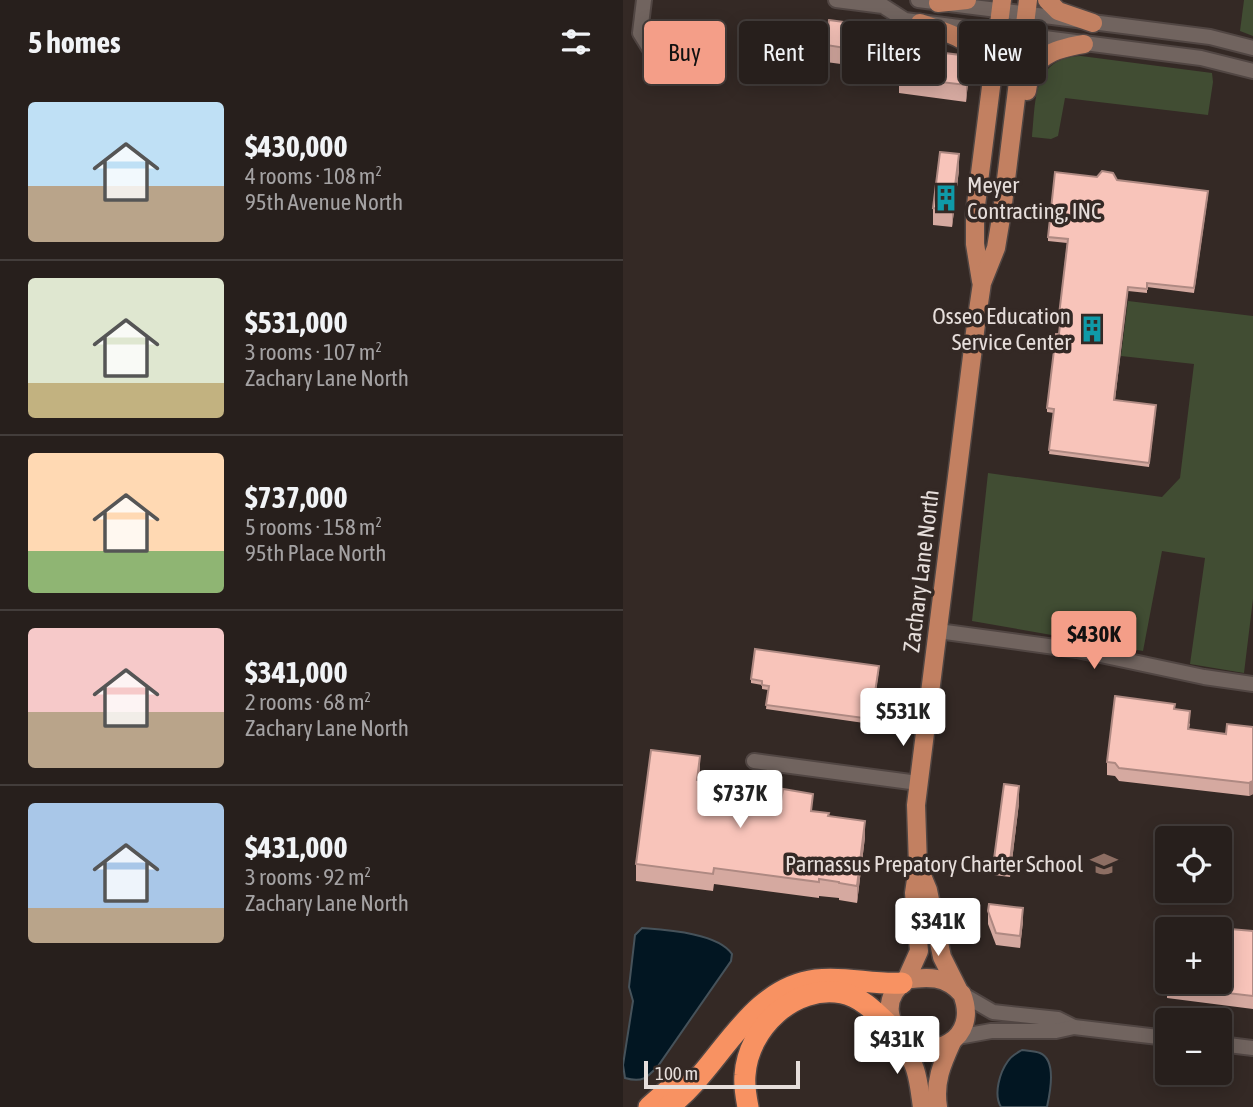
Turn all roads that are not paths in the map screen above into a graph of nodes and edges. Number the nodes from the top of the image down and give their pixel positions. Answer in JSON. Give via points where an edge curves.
{"nodes":[{"id":1,"x":644,"y":0,"type":"edge"},
{"id":2,"x":837,"y":0,"type":"edge"},
{"id":3,"x":898,"y":0,"type":"edge"},
{"id":4,"x":918,"y":0,"type":"edge"},
{"id":5,"x":967,"y":0,"type":"edge"},
{"id":6,"x":1047,"y":0,"type":"edge"},
{"id":7,"x":938,"y":3,"type":"junction"},
{"id":8,"x":883,"y":6,"type":"junction"},
{"id":9,"x":1001,"y":6,"type":"edge"},
{"id":10,"x":1027,"y":8,"type":"edge"},
{"id":11,"x":910,"y":21,"type":"edge"},
{"id":12,"x":1093,"y":23,"type":"junction"},
{"id":13,"x":945,"y":32,"type":"edge"},
{"id":14,"x":644,"y":39,"type":"edge"},
{"id":15,"x":1046,"y":39,"type":"edge"},
{"id":16,"x":1084,"y":44,"type":"junction"},
{"id":17,"x":1253,"y":48,"type":"edge"},
{"id":18,"x":1253,"y":71,"type":"edge"},
{"id":19,"x":991,"y":84,"type":"edge"},
{"id":20,"x":1018,"y":84,"type":"edge"},
{"id":21,"x":991,"y":87,"type":"junction"},
{"id":22,"x":1008,"y":175,"type":"junction"},
{"id":23,"x":982,"y":283,"type":"junction"},
{"id":24,"x":938,"y":631,"type":"junction"},
{"id":25,"x":1253,"y":684,"type":"edge"},
{"id":26,"x":754,"y":761,"type":"dead end"},
{"id":27,"x":918,"y":783,"type":"junction"},
{"id":28,"x":918,"y":866,"type":"junction"},
{"id":29,"x":861,"y":981,"type":"junction"},
{"id":30,"x":904,"y":981,"type":"junction"},
{"id":31,"x":960,"y":992,"type":"junction"},
{"id":32,"x":1074,"y":1027,"type":"junction"},
{"id":33,"x":896,"y":1033,"type":"junction"},
{"id":34,"x":1155,"y":1037,"type":"edge"},
{"id":35,"x":955,"y":1039,"type":"junction"},
{"id":36,"x":1232,"y":1045,"type":"edge"},
{"id":37,"x":1253,"y":1048,"type":"edge"},
{"id":38,"x":649,"y":1107,"type":"edge"},
{"id":39,"x":668,"y":1107,"type":"edge"},
{"id":40,"x":748,"y":1107,"type":"edge"},
{"id":41,"x":922,"y":1107,"type":"edge"},
{"id":42,"x":938,"y":1107,"type":"edge"}],
"edges":[{"from":1,"to":14,"type":"street","via":[[640,33]]},
{"from":2,"to":8,"type":"street"},
{"from":3,"to":8,"type":"street"},
{"from":4,"to":7,"type":"street"},
{"from":5,"to":7,"type":"main road"},
{"from":6,"to":12,"type":"main road","via":[[1058,11]]},
{"from":7,"to":9,"type":"street"},
{"from":8,"to":11,"type":"street"},
{"from":9,"to":10,"type":"street"},
{"from":10,"to":12,"type":"street"},
{"from":12,"to":17,"type":"street","via":[[1210,37]]},
{"from":13,"to":21,"type":"main road","via":[[963,39],[983,58]]},
{"from":15,"to":16,"type":"street"},
{"from":16,"to":18,"type":"street","via":[[1201,58]]},
{"from":16,"to":22,"type":"main road","via":[[1051,52],[1033,69],[1019,156]]},
{"from":19,"to":21,"type":"main road","name":"Zachary Lane North"},
{"from":20,"to":22,"type":"main road","name":"Zachary Lane North"},
{"from":21,"to":23,"type":"main road","name":"Zachary Lane North","via":[[975,213]]},
{"from":22,"to":23,"type":"main road","name":"Zachary Lane North","via":[[996,248]]},
{"from":23,"to":24,"type":"main road","name":"Zachary Lane North"},
{"from":24,"to":25,"type":"street","via":[[1065,648]]},
{"from":24,"to":27,"type":"main road","name":"Zachary Lane North"},
{"from":26,"to":27,"type":"street"},
{"from":27,"to":28,"type":"main road","name":"Zachary Lane North"},
{"from":28,"to":30,"type":"main road","name":"Zachary Lane North","via":[[914,892],[919,951]]},
{"from":28,"to":31,"type":"main road","name":"Zachary Lane North","via":[[928,890],[942,957]]},
{"from":29,"to":30,"type":"highway"},
{"from":29,"to":38,"type":"highway","via":[[824,966],[800,969],[770,982],[746,1001],[685,1074]]},
{"from":29,"to":39,"type":"highway","via":[[816,980],[793,985],[768,999]]},
{"from":30,"to":31,"type":"main road","via":[[938,978]]},
{"from":30,"to":33,"type":"main road","via":[[890,1007]]},
{"from":31,"to":32,"type":"street","via":[[993,1012],[1058,1019]]},
{"from":31,"to":35,"type":"main road","via":[[966,1017]]},
{"from":32,"to":34,"type":"street"},
{"from":32,"to":35,"type":"street","via":[[991,1031]]},
{"from":33,"to":35,"type":"main road","via":[[906,1043],[925,1048]]},
{"from":33,"to":40,"type":"highway","via":[[864,1002],[844,993],[817,993],[795,1000],[772,1017],[755,1042],[745,1074]]},
{"from":33,"to":41,"type":"main road","via":[[914,1068]]},
{"from":35,"to":42,"type":"main road","via":[[938,1074]]},
{"from":36,"to":37,"type":"street"}]}
